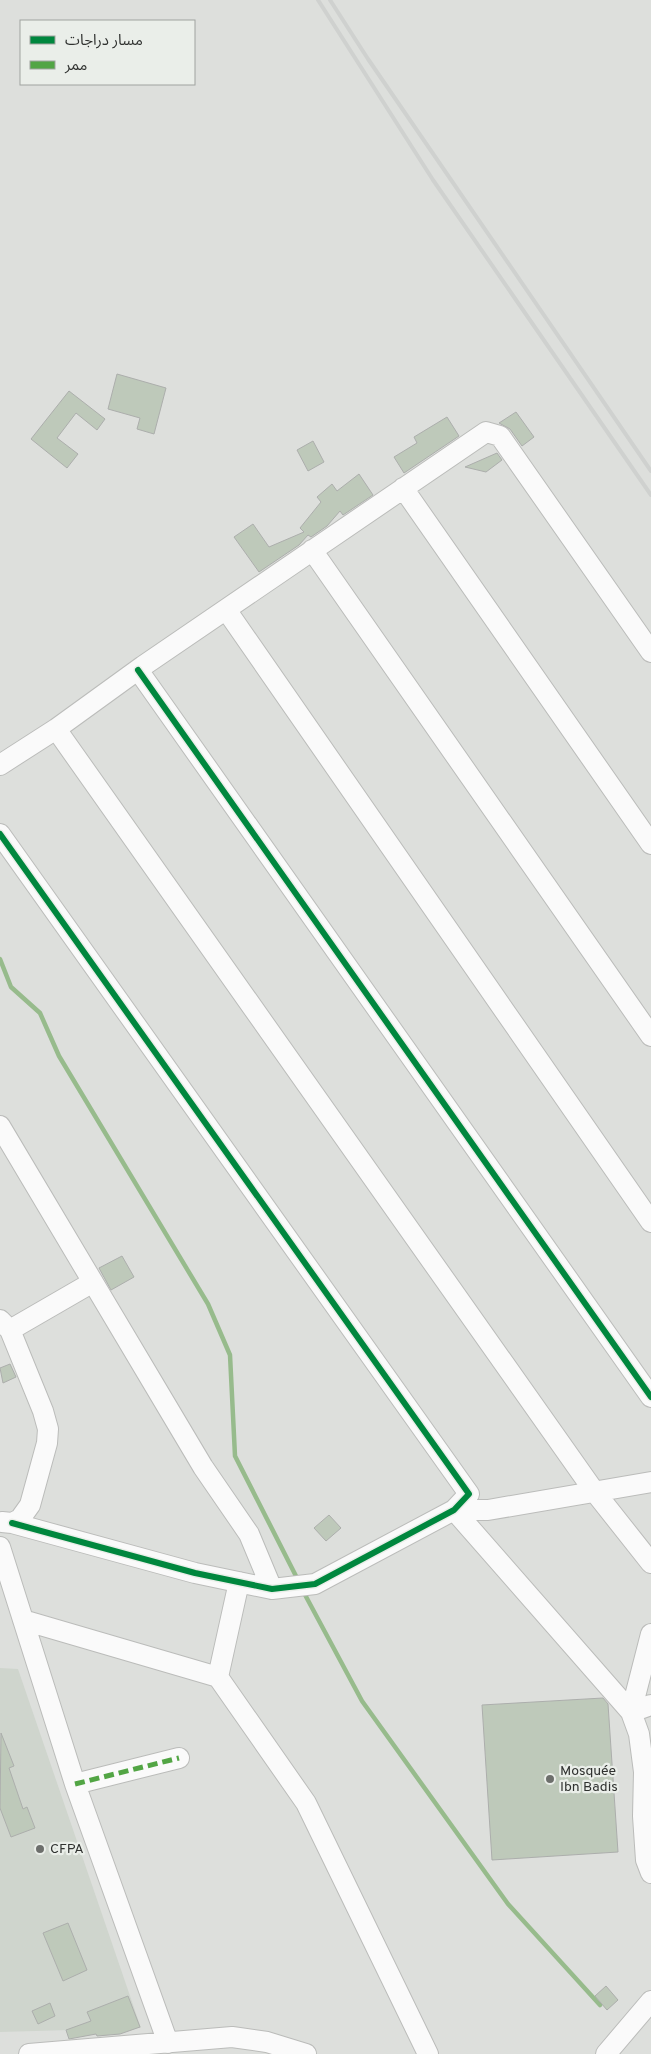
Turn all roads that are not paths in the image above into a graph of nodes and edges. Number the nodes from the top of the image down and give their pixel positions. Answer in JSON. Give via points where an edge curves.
{"nodes":[{"id":1,"x":403,"y":488,"type":"junction"},
{"id":2,"x":312,"y":550,"type":"junction"},
{"id":3,"x":227,"y":610,"type":"junction"},
{"id":4,"x":651,"y":652,"type":"edge"},
{"id":5,"x":138,"y":670,"type":"junction"},
{"id":6,"x":56,"y":729,"type":"junction"},
{"id":7,"x":0,"y":765,"type":"edge"},
{"id":8,"x":0,"y":834,"type":"edge"},
{"id":9,"x":651,"y":844,"type":"edge"},
{"id":10,"x":651,"y":1036,"type":"edge"},
{"id":11,"x":0,"y":1126,"type":"edge"},
{"id":12,"x":651,"y":1222,"type":"edge"},
{"id":13,"x":93,"y":1282,"type":"junction"},
{"id":14,"x":5,"y":1325,"type":"edge"},
{"id":15,"x":647,"y":1384,"type":"edge"},
{"id":16,"x":651,"y":1482,"type":"edge"},
{"id":17,"x":594,"y":1491,"type":"junction"},
{"id":18,"x":454,"y":1510,"type":"junction"},
{"id":19,"x":6,"y":1523,"type":"edge"},
{"id":20,"x":0,"y":1547,"type":"edge"},
{"id":21,"x":651,"y":1563,"type":"edge"},
{"id":22,"x":239,"y":1582,"type":"junction"},
{"id":23,"x":272,"y":1590,"type":"junction"},
{"id":24,"x":23,"y":1620,"type":"junction"},
{"id":25,"x":651,"y":1634,"type":"edge"},
{"id":26,"x":218,"y":1678,"type":"junction"},
{"id":27,"x":651,"y":1705,"type":"edge"},
{"id":28,"x":631,"y":1712,"type":"junction"},
{"id":29,"x":179,"y":1758,"type":"dead end"},
{"id":30,"x":75,"y":1784,"type":"junction"},
{"id":31,"x":651,"y":1873,"type":"edge"},
{"id":32,"x":648,"y":2004,"type":"edge"},
{"id":33,"x":168,"y":2043,"type":"junction"},
{"id":34,"x":611,"y":2049,"type":"edge"},
{"id":35,"x":103,"y":2051,"type":"edge"},
{"id":36,"x":29,"y":2054,"type":"edge"},
{"id":37,"x":306,"y":2054,"type":"edge"},
{"id":38,"x":428,"y":2054,"type":"edge"}],
"edges":[{"from":1,"to":2,"type":"street"},
{"from":1,"to":4,"type":"street","via":[[486,432],[500,436]]},
{"from":1,"to":9,"type":"street"},
{"from":2,"to":3,"type":"street"},
{"from":2,"to":10,"type":"street"},
{"from":3,"to":5,"type":"street"},
{"from":3,"to":12,"type":"street"},
{"from":5,"to":6,"type":"street"},
{"from":5,"to":15,"type":"street"},
{"from":6,"to":7,"type":"street"},
{"from":6,"to":17,"type":"street"},
{"from":8,"to":18,"type":"street","via":[[468,1494]]},
{"from":11,"to":13,"type":"street"},
{"from":13,"to":14,"type":"street"},
{"from":13,"to":23,"type":"street","via":[[203,1467],[249,1534]]},
{"from":14,"to":19,"type":"street","via":[[44,1411],[48,1429],[30,1505],[20,1519]]},
{"from":16,"to":17,"type":"street"},
{"from":17,"to":18,"type":"street","via":[[488,1510]]},
{"from":17,"to":21,"type":"street"},
{"from":18,"to":23,"type":"street","via":[[315,1584]]},
{"from":18,"to":28,"type":"street"},
{"from":19,"to":22,"type":"street"},
{"from":20,"to":24,"type":"street"},
{"from":22,"to":23,"type":"street"},
{"from":22,"to":26,"type":"street"},
{"from":24,"to":26,"type":"street"},
{"from":24,"to":30,"type":"street"},
{"from":25,"to":28,"type":"street"},
{"from":26,"to":38,"type":"street","via":[[306,1803]]},
{"from":27,"to":28,"type":"street"},
{"from":28,"to":31,"type":"street","via":[[639,1734],[644,1772],[646,1860]]},
{"from":29,"to":30,"type":"street"},
{"from":30,"to":33,"type":"street"},
{"from":32,"to":34,"type":"street"},
{"from":33,"to":35,"type":"street"},
{"from":33,"to":37,"type":"street","via":[[232,2037],[267,2042]]},
{"from":35,"to":36,"type":"street"}]}
